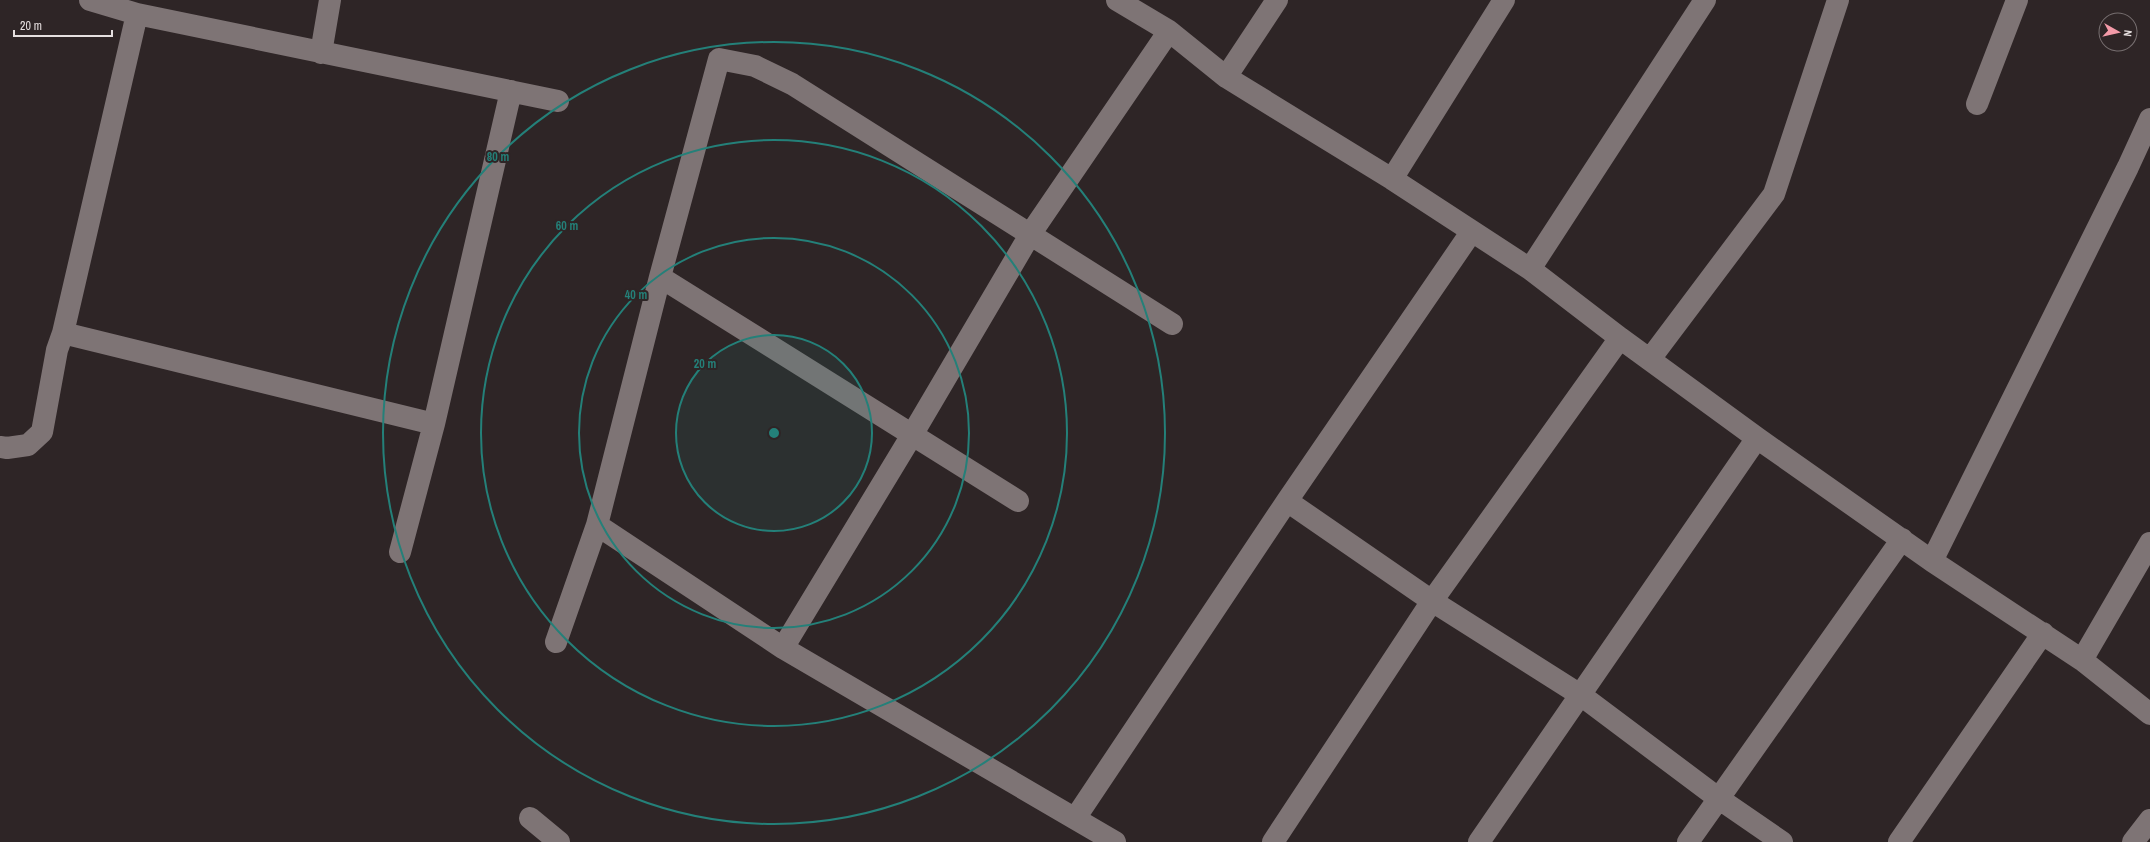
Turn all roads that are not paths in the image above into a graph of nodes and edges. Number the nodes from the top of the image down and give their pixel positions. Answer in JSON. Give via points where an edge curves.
{"nodes":[{"id":1,"x":90,"y":0,"type":"edge"},
{"id":2,"x":330,"y":0,"type":"edge"},
{"id":3,"x":1117,"y":0,"type":"edge"},
{"id":4,"x":1277,"y":0,"type":"edge"},
{"id":5,"x":1504,"y":0,"type":"edge"},
{"id":6,"x":1705,"y":0,"type":"edge"},
{"id":7,"x":1838,"y":0,"type":"edge"},
{"id":8,"x":2017,"y":0,"type":"edge"},
{"id":9,"x":137,"y":14,"type":"junction"},
{"id":10,"x":1169,"y":31,"type":"junction"},
{"id":11,"x":321,"y":53,"type":"junction"},
{"id":12,"x":1226,"y":77,"type":"junction"},
{"id":13,"x":511,"y":91,"type":"junction"},
{"id":14,"x":558,"y":101,"type":"dead end"},
{"id":15,"x":1977,"y":104,"type":"dead end"},
{"id":16,"x":2150,"y":119,"type":"edge"},
{"id":17,"x":1392,"y":179,"type":"junction"},
{"id":18,"x":1472,"y":231,"type":"junction"},
{"id":19,"x":1031,"y":233,"type":"junction"},
{"id":20,"x":1530,"y":269,"type":"junction"},
{"id":21,"x":660,"y":277,"type":"junction"},
{"id":22,"x":1172,"y":324,"type":"dead end"},
{"id":23,"x":63,"y":333,"type":"junction"},
{"id":24,"x":1620,"y":338,"type":"junction"},
{"id":25,"x":1650,"y":359,"type":"junction"},
{"id":26,"x":434,"y":424,"type":"junction"},
{"id":27,"x":912,"y":436,"type":"junction"},
{"id":28,"x":1757,"y":438,"type":"junction"},
{"id":29,"x":0,"y":447,"type":"edge"},
{"id":30,"x":1018,"y":501,"type":"dead end"},
{"id":31,"x":1287,"y":501,"type":"junction"},
{"id":32,"x":597,"y":525,"type":"junction"},
{"id":33,"x":1902,"y":539,"type":"junction"},
{"id":34,"x":2150,"y":543,"type":"edge"},
{"id":35,"x":400,"y":552,"type":"dead end"},
{"id":36,"x":1932,"y":561,"type":"junction"},
{"id":37,"x":1432,"y":601,"type":"junction"},
{"id":38,"x":2043,"y":633,"type":"junction"},
{"id":39,"x":556,"y":642,"type":"dead end"},
{"id":40,"x":784,"y":648,"type":"junction"},
{"id":41,"x":2082,"y":660,"type":"junction"},
{"id":42,"x":1582,"y":696,"type":"junction"},
{"id":43,"x":2150,"y":714,"type":"edge"},
{"id":44,"x":1718,"y":798,"type":"junction"},
{"id":45,"x":1076,"y":817,"type":"junction"},
{"id":46,"x":530,"y":818,"type":"dead end"},
{"id":47,"x":2150,"y":820,"type":"edge"},
{"id":48,"x":559,"y":842,"type":"edge"},
{"id":49,"x":1115,"y":842,"type":"edge"},
{"id":50,"x":1273,"y":842,"type":"edge"},
{"id":51,"x":1479,"y":842,"type":"edge"},
{"id":52,"x":1688,"y":842,"type":"edge"},
{"id":53,"x":1782,"y":842,"type":"edge"},
{"id":54,"x":1899,"y":842,"type":"edge"},
{"id":55,"x":2133,"y":842,"type":"edge"}],
"edges":[{"from":1,"to":9,"type":"street"},
{"from":2,"to":11,"type":"street"},
{"from":3,"to":10,"type":"street"},
{"from":4,"to":12,"type":"street"},
{"from":5,"to":17,"type":"street"},
{"from":6,"to":20,"type":"street"},
{"from":7,"to":25,"type":"street","via":[[1774,194]]},
{"from":8,"to":15,"type":"street"},
{"from":9,"to":11,"type":"street"},
{"from":9,"to":23,"type":"street"},
{"from":10,"to":12,"type":"street"},
{"from":10,"to":19,"type":"street"},
{"from":11,"to":13,"type":"street"},
{"from":12,"to":17,"type":"street"},
{"from":13,"to":14,"type":"street"},
{"from":13,"to":26,"type":"street"},
{"from":16,"to":36,"type":"street"},
{"from":17,"to":18,"type":"street"},
{"from":18,"to":20,"type":"street"},
{"from":18,"to":31,"type":"street"},
{"from":19,"to":21,"type":"street","via":[[792,84],[755,66],[718,60]]},
{"from":19,"to":22,"type":"street"},
{"from":19,"to":27,"type":"street"},
{"from":20,"to":24,"type":"street"},
{"from":21,"to":27,"type":"street"},
{"from":21,"to":32,"type":"street"},
{"from":23,"to":26,"type":"street"},
{"from":23,"to":29,"type":"street","via":[[57,350],[42,432],[28,445]]},
{"from":24,"to":25,"type":"street"},
{"from":24,"to":37,"type":"street"},
{"from":25,"to":28,"type":"street"},
{"from":26,"to":35,"type":"street"},
{"from":27,"to":30,"type":"street"},
{"from":27,"to":40,"type":"street"},
{"from":28,"to":33,"type":"street"},
{"from":28,"to":42,"type":"street"},
{"from":31,"to":37,"type":"street"},
{"from":31,"to":45,"type":"street"},
{"from":32,"to":39,"type":"street"},
{"from":32,"to":40,"type":"street"},
{"from":33,"to":36,"type":"street"},
{"from":33,"to":44,"type":"street"},
{"from":34,"to":41,"type":"street"},
{"from":36,"to":38,"type":"street"},
{"from":37,"to":42,"type":"street"},
{"from":37,"to":50,"type":"street"},
{"from":38,"to":41,"type":"street"},
{"from":38,"to":54,"type":"street"},
{"from":40,"to":45,"type":"street"},
{"from":41,"to":43,"type":"street"},
{"from":42,"to":44,"type":"street"},
{"from":42,"to":51,"type":"street"},
{"from":44,"to":52,"type":"street"},
{"from":44,"to":53,"type":"street"},
{"from":45,"to":49,"type":"street"},
{"from":46,"to":48,"type":"street"},
{"from":47,"to":55,"type":"street"}]}
